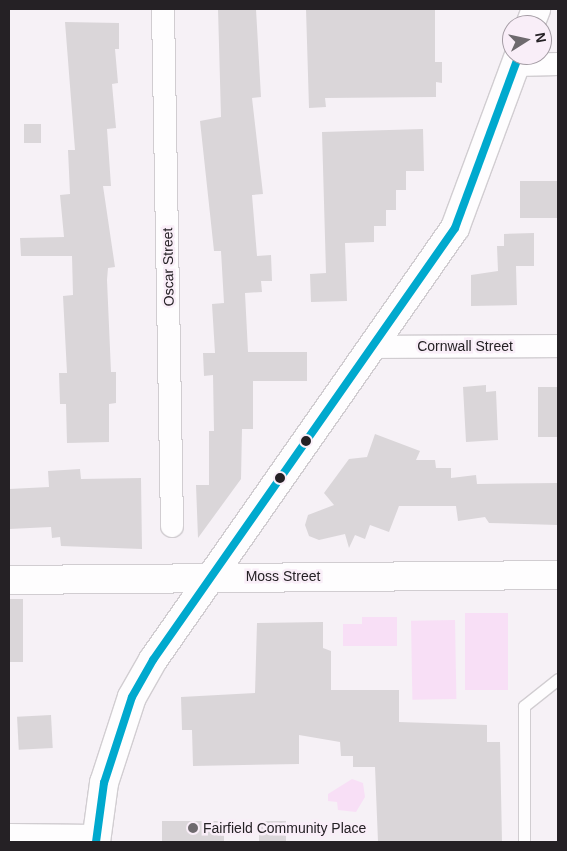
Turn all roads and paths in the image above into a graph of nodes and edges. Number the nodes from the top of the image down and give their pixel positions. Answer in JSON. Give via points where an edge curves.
{"nodes":[{"id":1,"x":163,"y":9,"type":"edge"},
{"id":2,"x":515,"y":65,"type":"edge"},
{"id":3,"x":558,"y":346,"type":"edge"},
{"id":4,"x":372,"y":347,"type":"junction"},
{"id":5,"x":172,"y":526,"type":"dead end"},
{"id":6,"x":558,"y":575,"type":"edge"},
{"id":7,"x":212,"y":577,"type":"junction"},
{"id":8,"x":9,"y":580,"type":"edge"},
{"id":9,"x":558,"y":678,"type":"edge"},
{"id":10,"x":9,"y":835,"type":"edge"},
{"id":11,"x":96,"y":839,"type":"edge"},
{"id":12,"x":524,"y":842,"type":"edge"}],
"edges":[{"from":1,"to":5,"type":"street","name":"Oscar Street"},
{"from":2,"to":4,"type":"street","via":[[455,228]]},
{"from":3,"to":4,"type":"street","name":"Cornwall Street"},
{"from":4,"to":7,"type":"street"},
{"from":6,"to":7,"type":"street","name":"Moss Street"},
{"from":7,"to":8,"type":"street","name":"Moss Street"},
{"from":7,"to":11,"type":"street","via":[[132,697],[104,783]]},
{"from":9,"to":12,"type":"lane","via":[[524,706]]},
{"from":10,"to":11,"type":"street"}]}
